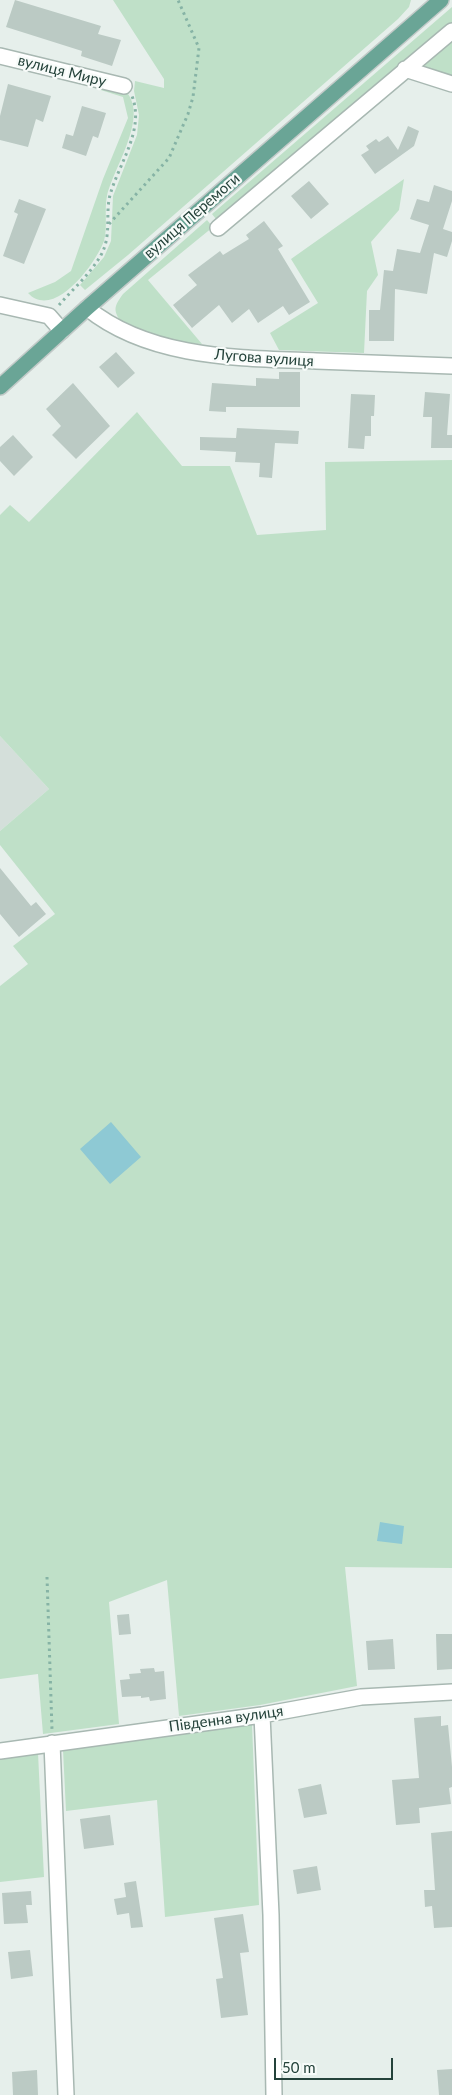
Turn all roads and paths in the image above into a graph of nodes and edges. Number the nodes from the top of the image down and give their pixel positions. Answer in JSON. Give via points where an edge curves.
{"nodes":[{"id":1,"x":178,"y":0,"type":"edge"},
{"id":2,"x":182,"y":0,"type":"edge"},
{"id":3,"x":441,"y":0,"type":"edge"},
{"id":4,"x":181,"y":5,"type":"junction"},
{"id":5,"x":452,"y":30,"type":"edge"},
{"id":6,"x":0,"y":56,"type":"edge"},
{"id":7,"x":405,"y":69,"type":"junction"},
{"id":8,"x":452,"y":84,"type":"edge"},
{"id":9,"x":124,"y":86,"type":"joint"},
{"id":10,"x":109,"y":224,"type":"junction"},
{"id":11,"x":218,"y":228,"type":"dead end"},
{"id":12,"x":0,"y":305,"type":"edge"},
{"id":13,"x":87,"y":308,"type":"junction"},
{"id":14,"x":49,"y":316,"type":"junction"},
{"id":15,"x":62,"y":331,"type":"junction"},
{"id":16,"x":452,"y":366,"type":"edge"},
{"id":17,"x":0,"y":387,"type":"edge"},
{"id":18,"x":47,"y":1577,"type":"dead end"},
{"id":19,"x":452,"y":1692,"type":"edge"},
{"id":20,"x":262,"y":1715,"type":"junction"},
{"id":21,"x":52,"y":1743,"type":"junction"},
{"id":22,"x":0,"y":1751,"type":"edge"},
{"id":23,"x":66,"y":2095,"type":"edge"},
{"id":24,"x":274,"y":2095,"type":"edge"}],
"edges":[{"from":1,"to":4,"type":"path"},
{"from":2,"to":4,"type":"path"},
{"from":3,"to":13,"type":"main road","name":"вулиця Перемоги"},
{"from":4,"to":10,"type":"path","via":[[199,48],[188,114],[169,158]]},
{"from":5,"to":7,"type":"street"},
{"from":6,"to":9,"type":"street","name":"вулиця Миру"},
{"from":7,"to":8,"type":"street"},
{"from":7,"to":11,"type":"street"},
{"from":9,"to":10,"type":"path","via":[[131,93],[136,115],[134,134],[110,195]]},
{"from":10,"to":14,"type":"path","via":[[108,240],[101,255]]},
{"from":12,"to":14,"type":"street"},
{"from":13,"to":15,"type":"main road","name":"вулиця Перемоги"},
{"from":13,"to":16,"type":"street","name":"Лугова вулиця","via":[[131,333],[190,353]]},
{"from":14,"to":15,"type":"street"},
{"from":15,"to":17,"type":"main road","name":"вулиця Перемоги"},
{"from":18,"to":21,"type":"path"},
{"from":19,"to":20,"type":"street","name":"Південна вулиця","via":[[361,1697]]},
{"from":20,"to":21,"type":"street","name":"Південна вулиця"},
{"from":20,"to":24,"type":"street","via":[[271,1915]]},
{"from":21,"to":22,"type":"street","name":"Південна вулиця"},
{"from":21,"to":23,"type":"street"}]}
